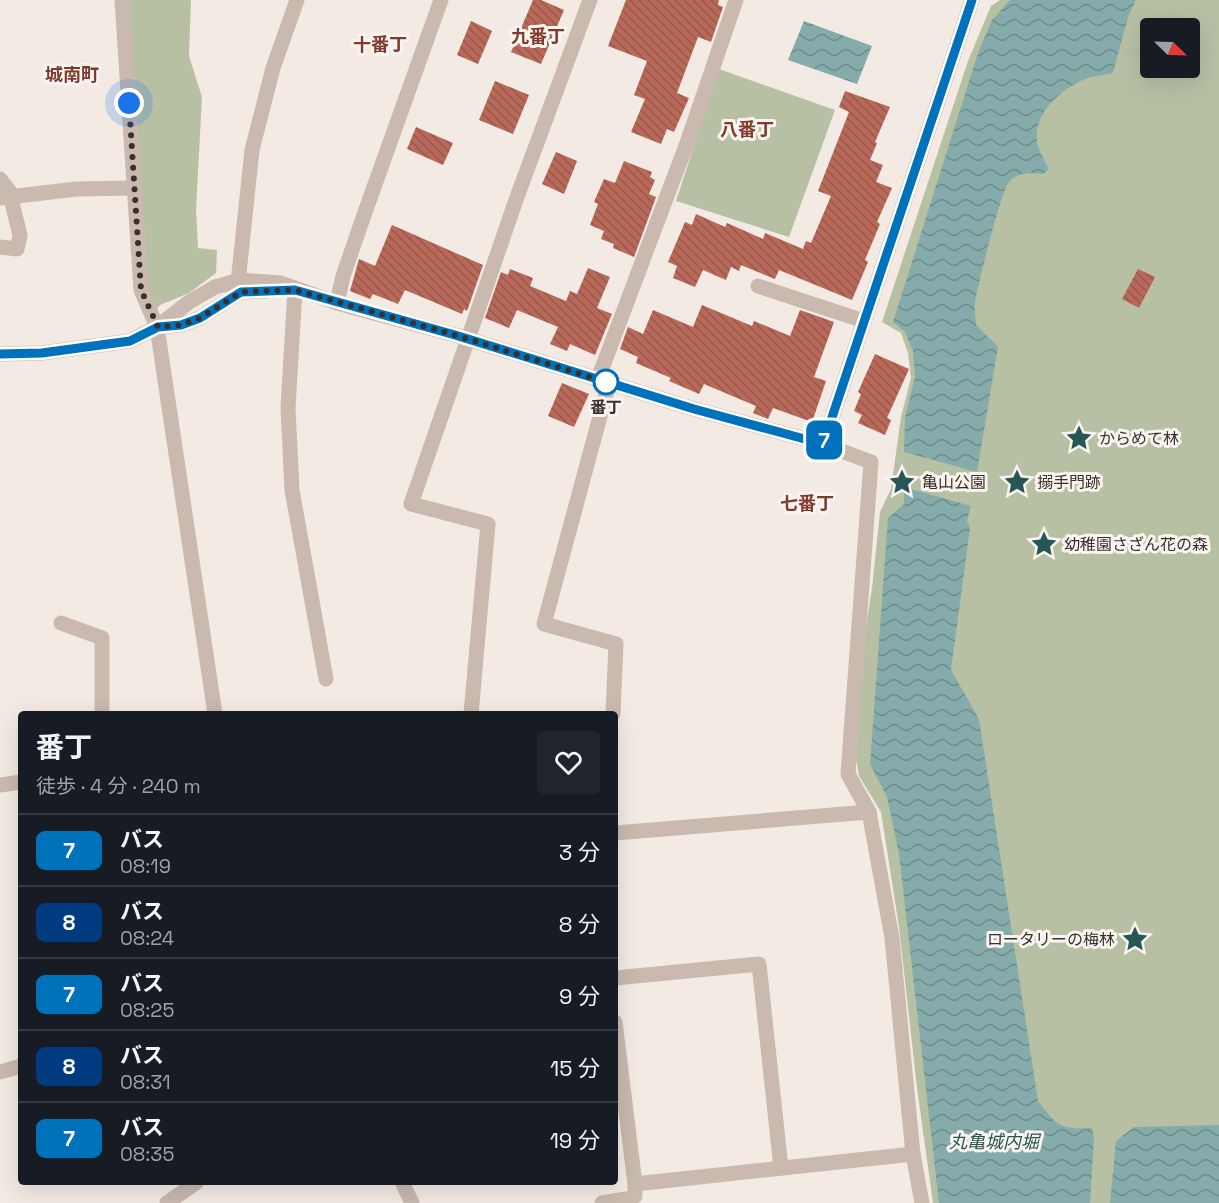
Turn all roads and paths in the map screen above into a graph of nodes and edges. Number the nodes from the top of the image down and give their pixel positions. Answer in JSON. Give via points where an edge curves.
{"nodes":[{"id":1,"x":122,"y":0,"type":"edge"},
{"id":2,"x":297,"y":0,"type":"edge"},
{"id":3,"x":441,"y":0,"type":"edge"},
{"id":4,"x":590,"y":0,"type":"edge"},
{"id":5,"x":736,"y":0,"type":"edge"},
{"id":6,"x":972,"y":0,"type":"edge"},
{"id":7,"x":0,"y":179,"type":"edge"},
{"id":8,"x":134,"y":188,"type":"junction"},
{"id":9,"x":7,"y":198,"type":"edge"},
{"id":10,"x":0,"y":246,"type":"edge"},
{"id":11,"x":758,"y":286,"type":"dead end"},
{"id":12,"x":237,"y":288,"type":"junction"},
{"id":13,"x":295,"y":290,"type":"junction"},
{"id":14,"x":337,"y":303,"type":"junction"},
{"id":15,"x":864,"y":321,"type":"junction"},
{"id":16,"x":158,"y":327,"type":"junction"},
{"id":17,"x":467,"y":339,"type":"junction"},
{"id":18,"x":0,"y":354,"type":"edge"},
{"id":19,"x":604,"y":381,"type":"junction"},
{"id":20,"x":823,"y":444,"type":"junction"},
{"id":21,"x":61,"y":623,"type":"dead end"},
{"id":22,"x":326,"y":679,"type":"dead end"},
{"id":23,"x":102,"y":711,"type":"edge"},
{"id":24,"x":215,"y":711,"type":"edge"},
{"id":25,"x":471,"y":711,"type":"edge"},
{"id":26,"x":613,"y":711,"type":"edge"},
{"id":27,"x":18,"y":782,"type":"edge"},
{"id":28,"x":0,"y":785,"type":"edge"},
{"id":29,"x":869,"y":812,"type":"junction"},
{"id":30,"x":618,"y":833,"type":"edge"},
{"id":31,"x":618,"y":978,"type":"edge"},
{"id":32,"x":618,"y":1046,"type":"edge"},
{"id":33,"x":18,"y":1067,"type":"edge"},
{"id":34,"x":0,"y":1072,"type":"edge"},
{"id":35,"x":913,"y":1154,"type":"junction"},
{"id":36,"x":782,"y":1168,"type":"junction"},
{"id":37,"x":635,"y":1184,"type":"junction"},
{"id":38,"x":192,"y":1185,"type":"edge"},
{"id":39,"x":403,"y":1185,"type":"edge"},
{"id":40,"x":167,"y":1203,"type":"edge"},
{"id":41,"x":412,"y":1203,"type":"edge"},
{"id":42,"x":602,"y":1203,"type":"edge"},
{"id":43,"x":922,"y":1203,"type":"edge"}],
"edges":[{"from":1,"to":8,"type":"street"},
{"from":2,"to":12,"type":"street","via":[[273,68],[252,150]]},
{"from":3,"to":14,"type":"street","via":[[343,276]]},
{"from":4,"to":17,"type":"street"},
{"from":5,"to":19,"type":"street"},
{"from":6,"to":15,"type":"street"},
{"from":7,"to":9,"type":"street"},
{"from":8,"to":9,"type":"street","via":[[76,189]]},
{"from":8,"to":16,"type":"street","via":[[141,290]]},
{"from":9,"to":10,"type":"street","via":[[12,203],[20,235],[17,249]]},
{"from":11,"to":15,"type":"street"},
{"from":12,"to":13,"type":"street","via":[[241,292]]},
{"from":12,"to":16,"type":"street","via":[[200,318]]},
{"from":13,"to":14,"type":"street"},
{"from":13,"to":22,"type":"street","via":[[288,408],[292,490]]},
{"from":14,"to":17,"type":"street"},
{"from":15,"to":20,"type":"street"},
{"from":16,"to":18,"type":"street","via":[[130,341],[42,353]]},
{"from":16,"to":24,"type":"street"},
{"from":17,"to":19,"type":"street"},
{"from":17,"to":25,"type":"street","via":[[411,504],[488,524]]},
{"from":19,"to":20,"type":"street"},
{"from":19,"to":26,"type":"street","via":[[544,624],[616,644]]},
{"from":20,"to":29,"type":"street","via":[[871,462],[848,774]]},
{"from":21,"to":23,"type":"street","via":[[102,638]]},
{"from":27,"to":28,"type":"street"},
{"from":29,"to":30,"type":"street"},
{"from":29,"to":35,"type":"street","via":[[892,939]]},
{"from":31,"to":36,"type":"street","via":[[759,964]]},
{"from":32,"to":37,"type":"street"},
{"from":33,"to":34,"type":"street"},
{"from":35,"to":36,"type":"street"},
{"from":35,"to":43,"type":"street"},
{"from":36,"to":37,"type":"street"},
{"from":37,"to":42,"type":"street","via":[[632,1198]]},
{"from":38,"to":40,"type":"street"},
{"from":39,"to":41,"type":"street"}]}
